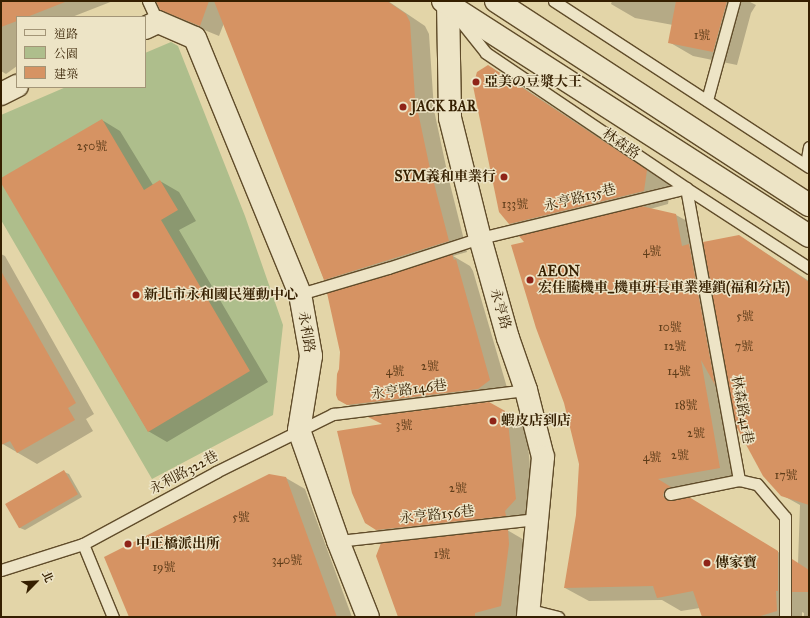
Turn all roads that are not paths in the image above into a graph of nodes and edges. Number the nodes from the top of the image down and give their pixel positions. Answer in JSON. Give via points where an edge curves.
{"nodes":[{"id":1,"x":148,"y":1,"type":"edge"},
{"id":2,"x":496,"y":1,"type":"edge"},
{"id":3,"x":554,"y":1,"type":"edge"},
{"id":4,"x":734,"y":1,"type":"edge"},
{"id":5,"x":446,"y":2,"type":"edge"},
{"id":6,"x":151,"y":25,"type":"edge"},
{"id":7,"x":16,"y":86,"type":"edge"},
{"id":8,"x":1,"y":94,"type":"edge"},
{"id":9,"x":707,"y":100,"type":"junction"},
{"id":10,"x":809,"y":147,"type":"edge"},
{"id":11,"x":808,"y":165,"type":"edge"},
{"id":12,"x":686,"y":188,"type":"junction"},
{"id":13,"x":809,"y":205,"type":"edge"},
{"id":14,"x":809,"y":236,"type":"edge"},
{"id":15,"x":480,"y":238,"type":"junction"},
{"id":16,"x":809,"y":268,"type":"edge"},
{"id":17,"x":300,"y":294,"type":"junction"},
{"id":18,"x":526,"y":390,"type":"junction"},
{"id":19,"x":299,"y":430,"type":"junction"},
{"id":20,"x":739,"y":480,"type":"junction"},
{"id":21,"x":670,"y":494,"type":"dead end"},
{"id":22,"x":538,"y":519,"type":"junction"},
{"id":23,"x":338,"y":541,"type":"junction"},
{"id":24,"x":83,"y":544,"type":"junction"},
{"id":25,"x":1,"y":570,"type":"edge"},
{"id":26,"x":529,"y":614,"type":"edge"},
{"id":27,"x":113,"y":617,"type":"edge"},
{"id":28,"x":368,"y":617,"type":"edge"},
{"id":29,"x":558,"y":617,"type":"edge"},
{"id":30,"x":786,"y":617,"type":"edge"}],
"edges":[{"from":1,"to":6,"type":"lane"},
{"from":2,"to":13,"type":"street"},
{"from":3,"to":9,"type":"lane"},
{"from":4,"to":9,"type":"lane"},
{"from":5,"to":12,"type":"lane","name":"林森路","via":[[486,53]]},
{"from":5,"to":14,"type":"street","name":"林森路"},
{"from":5,"to":15,"type":"street","name":"永亨路","via":[[450,118]]},
{"from":6,"to":17,"type":"street","name":"永利路","via":[[195,38]]},
{"from":7,"to":8,"type":"street"},
{"from":9,"to":11,"type":"lane"},
{"from":10,"to":11,"type":"lane"},
{"from":12,"to":15,"type":"lane","name":"永亨路135巷"},
{"from":12,"to":16,"type":"lane","name":"林森路"},
{"from":12,"to":20,"type":"lane","name":"林森路41巷"},
{"from":15,"to":17,"type":"lane","name":"永亨路135巷"},
{"from":15,"to":18,"type":"street","name":"永亨路","via":[[508,338]]},
{"from":17,"to":19,"type":"street","name":"永利路","via":[[311,356]]},
{"from":18,"to":19,"type":"lane","name":"永亨路146巷","via":[[333,414]]},
{"from":18,"to":22,"type":"street","name":"永亨路","via":[[543,457]]},
{"from":19,"to":23,"type":"street","name":"永利路"},
{"from":19,"to":24,"type":"lane","name":"永利路322巷"},
{"from":20,"to":21,"type":"lane"},
{"from":20,"to":30,"type":"lane","via":[[757,484],[785,517]]},
{"from":22,"to":23,"type":"lane","name":"永亨路156巷"},
{"from":22,"to":26,"type":"street","name":"永亨路"},
{"from":23,"to":28,"type":"street","name":"永利路"},
{"from":24,"to":25,"type":"lane","name":"永利路322巷"},
{"from":24,"to":27,"type":"lane"},
{"from":26,"to":29,"type":"lane"}]}
